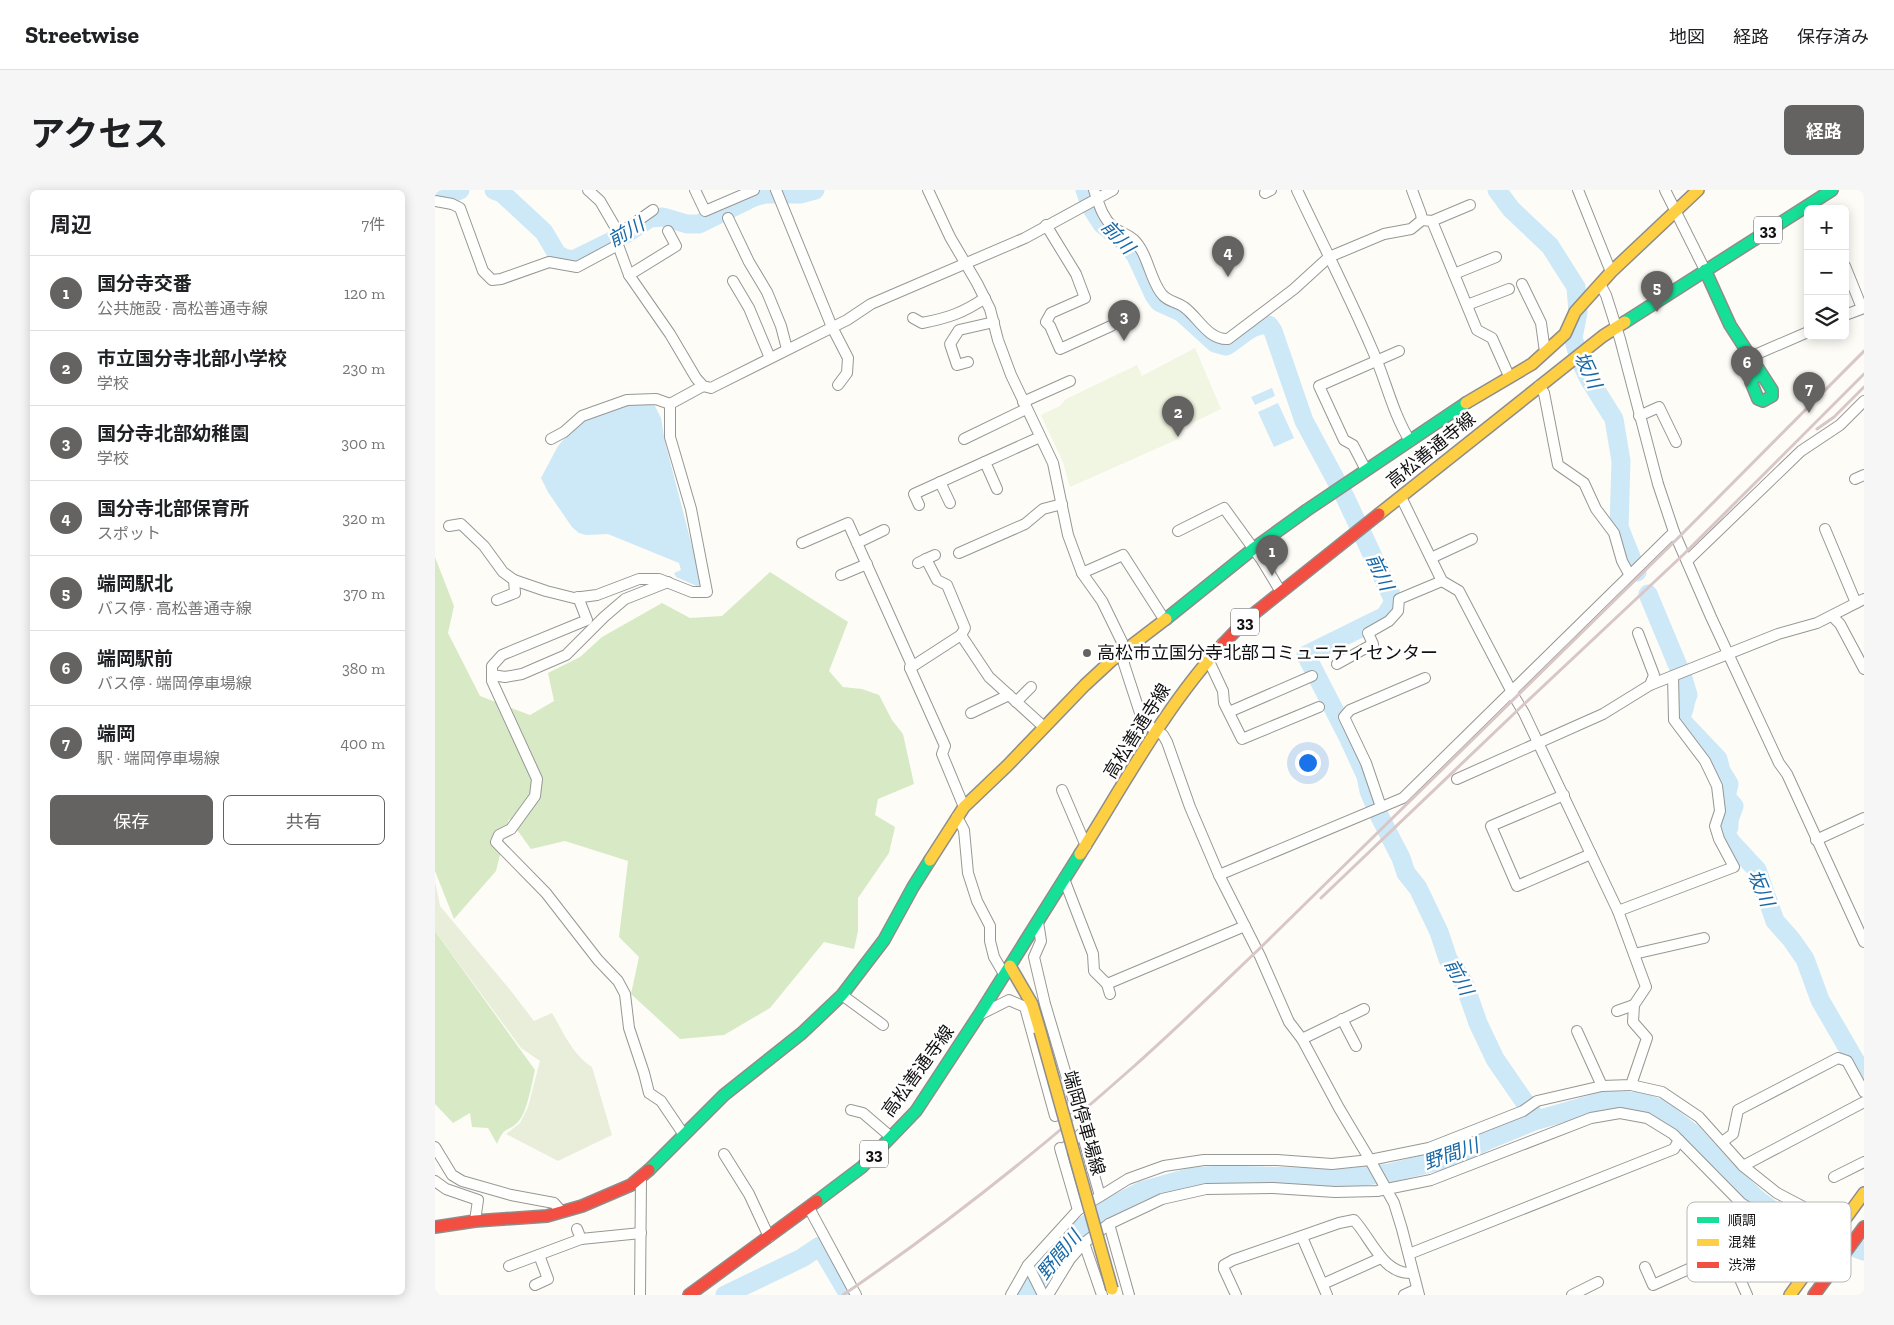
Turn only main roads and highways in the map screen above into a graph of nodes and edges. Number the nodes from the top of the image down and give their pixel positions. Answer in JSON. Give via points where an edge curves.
{"nodes":[{"id":1,"x":1698,"y":190,"type":"edge"},
{"id":2,"x":1832,"y":190,"type":"edge"},
{"id":3,"x":1705,"y":270,"type":"junction"},
{"id":4,"x":1761,"y":374,"type":"dead end"},
{"id":5,"x":1007,"y":970,"type":"junction"},
{"id":6,"x":1864,"y":1194,"type":"edge"},
{"id":7,"x":1851,"y":1212,"type":"edge"},
{"id":8,"x":435,"y":1227,"type":"edge"},
{"id":9,"x":1863,"y":1228,"type":"edge"},
{"id":10,"x":1851,"y":1245,"type":"edge"},
{"id":11,"x":1799,"y":1282,"type":"edge"},
{"id":12,"x":1824,"y":1282,"type":"edge"},
{"id":13,"x":1109,"y":1293,"type":"edge"},
{"id":14,"x":689,"y":1295,"type":"edge"},
{"id":15,"x":1790,"y":1295,"type":"edge"},
{"id":16,"x":1814,"y":1295,"type":"edge"}],
"edges":[{"from":1,"to":8,"type":"main road","via":[[1611,272],[1578,308],[1565,334],[1532,364],[1473,398],[1253,549],[1085,685],[960,812],[884,940],[842,995],[802,1033],[724,1095],[641,1178],[583,1206],[547,1216]]},
{"from":2,"to":3,"type":"main road","name":"高松善通寺線","number":"33"},
{"from":3,"to":4,"type":"main road","via":[[1730,325]]},
{"from":3,"to":5,"type":"main road","name":"高松善通寺線","number":"33","via":[[1585,350],[1246,620],[1194,676]]},
{"from":5,"to":13,"type":"main road","name":"端岡停車場線","bridge":true,"via":[[1032,1004]]},
{"from":5,"to":14,"type":"main road","name":"高松善通寺線","number":"33","via":[[921,1103],[891,1138],[862,1167]]},
{"from":6,"to":7,"type":"main road"},
{"from":9,"to":10,"type":"main road"},
{"from":11,"to":15,"type":"main road"},
{"from":12,"to":16,"type":"main road"}]}
